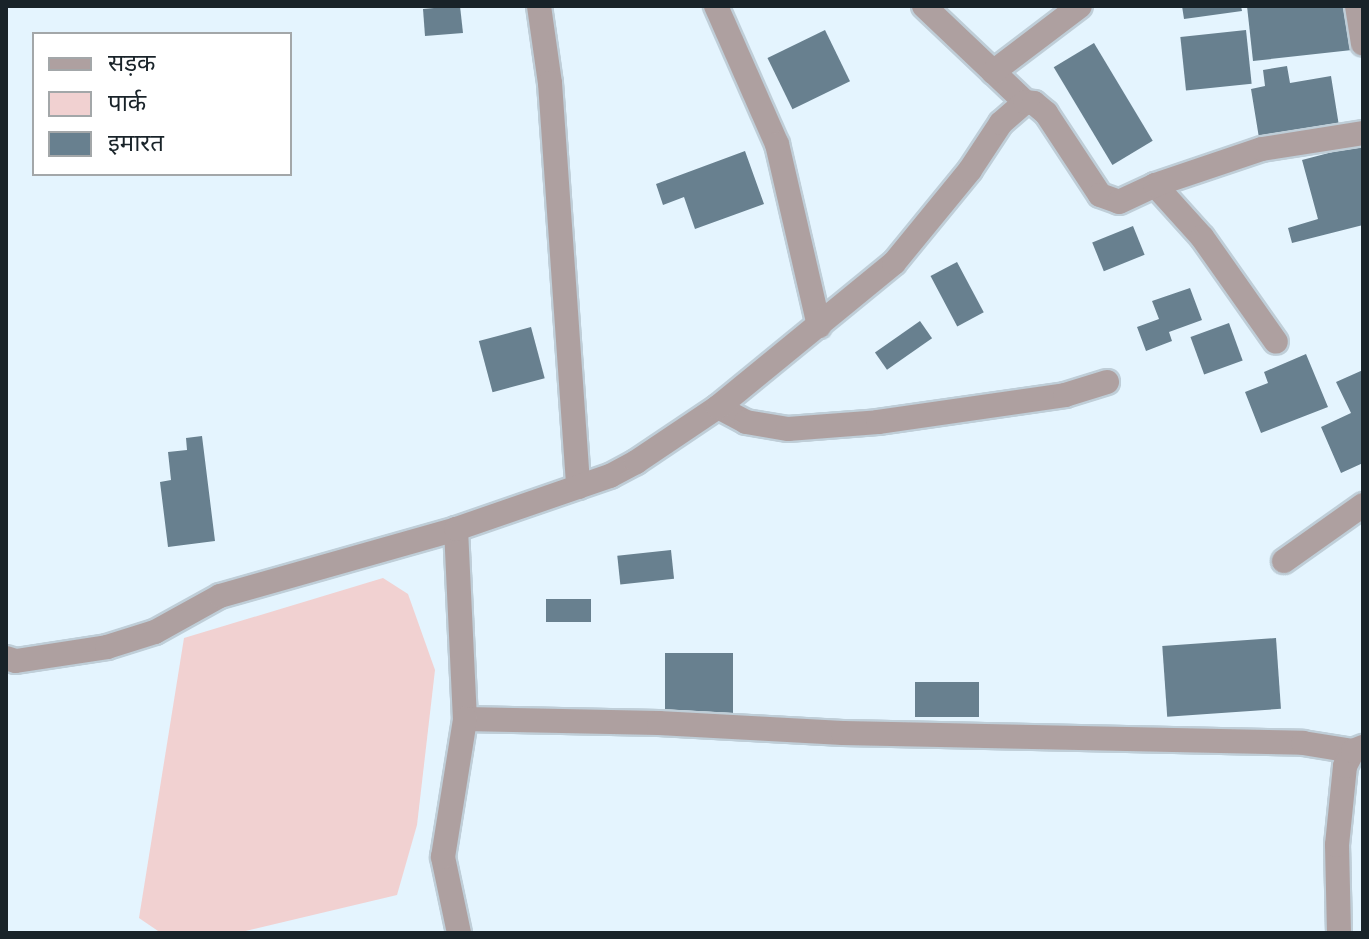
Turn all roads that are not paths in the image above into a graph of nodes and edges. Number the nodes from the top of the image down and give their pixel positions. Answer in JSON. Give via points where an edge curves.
{"nodes":[{"id":1,"x":539,"y":6,"type":"edge"},
{"id":2,"x":716,"y":6,"type":"edge"},
{"id":3,"x":924,"y":6,"type":"edge"},
{"id":4,"x":1080,"y":6,"type":"edge"},
{"id":5,"x":1357,"y":6,"type":"edge"},
{"id":6,"x":1363,"y":44,"type":"edge"},
{"id":7,"x":993,"y":72,"type":"junction"},
{"id":8,"x":1025,"y":102,"type":"junction"},
{"id":9,"x":1363,"y":133,"type":"edge"},
{"id":10,"x":1155,"y":185,"type":"junction"},
{"id":11,"x":819,"y":326,"type":"junction"},
{"id":12,"x":1276,"y":342,"type":"dead end"},
{"id":13,"x":1107,"y":382,"type":"dead end"},
{"id":14,"x":718,"y":407,"type":"junction"},
{"id":15,"x":578,"y":487,"type":"junction"},
{"id":16,"x":1363,"y":505,"type":"edge"},
{"id":17,"x":456,"y":529,"type":"junction"},
{"id":18,"x":1284,"y":561,"type":"dead end"},
{"id":19,"x":6,"y":658,"type":"edge"},
{"id":20,"x":465,"y":719,"type":"junction"},
{"id":21,"x":1358,"y":749,"type":"edge"},
{"id":22,"x":459,"y":933,"type":"edge"},
{"id":23,"x":1339,"y":933,"type":"edge"}],
"edges":[{"from":1,"to":15,"type":"street","via":[[550,83]]},
{"from":2,"to":11,"type":"street","via":[[777,144]]},
{"from":3,"to":7,"type":"street"},
{"from":4,"to":7,"type":"street"},
{"from":5,"to":6,"type":"street"},
{"from":7,"to":8,"type":"street"},
{"from":8,"to":10,"type":"street","via":[[1046,113],[1108,200],[1129,199]]},
{"from":8,"to":11,"type":"street","via":[[1001,123],[908,248]]},
{"from":9,"to":10,"type":"street","via":[[1262,149]]},
{"from":10,"to":12,"type":"street","via":[[1202,237]]},
{"from":11,"to":14,"type":"street"},
{"from":13,"to":14,"type":"street","via":[[1054,396],[878,422],[788,429],[746,422]]},
{"from":14,"to":15,"type":"street","via":[[636,462]]},
{"from":15,"to":17,"type":"street"},
{"from":16,"to":18,"type":"street"},
{"from":17,"to":19,"type":"street","via":[[220,596],[176,623],[107,647],[16,661]]},
{"from":17,"to":20,"type":"street"},
{"from":20,"to":21,"type":"street","via":[[1303,743]]},
{"from":20,"to":22,"type":"street","via":[[443,857]]},
{"from":21,"to":23,"type":"street","via":[[1345,766],[1337,845]]}]}
